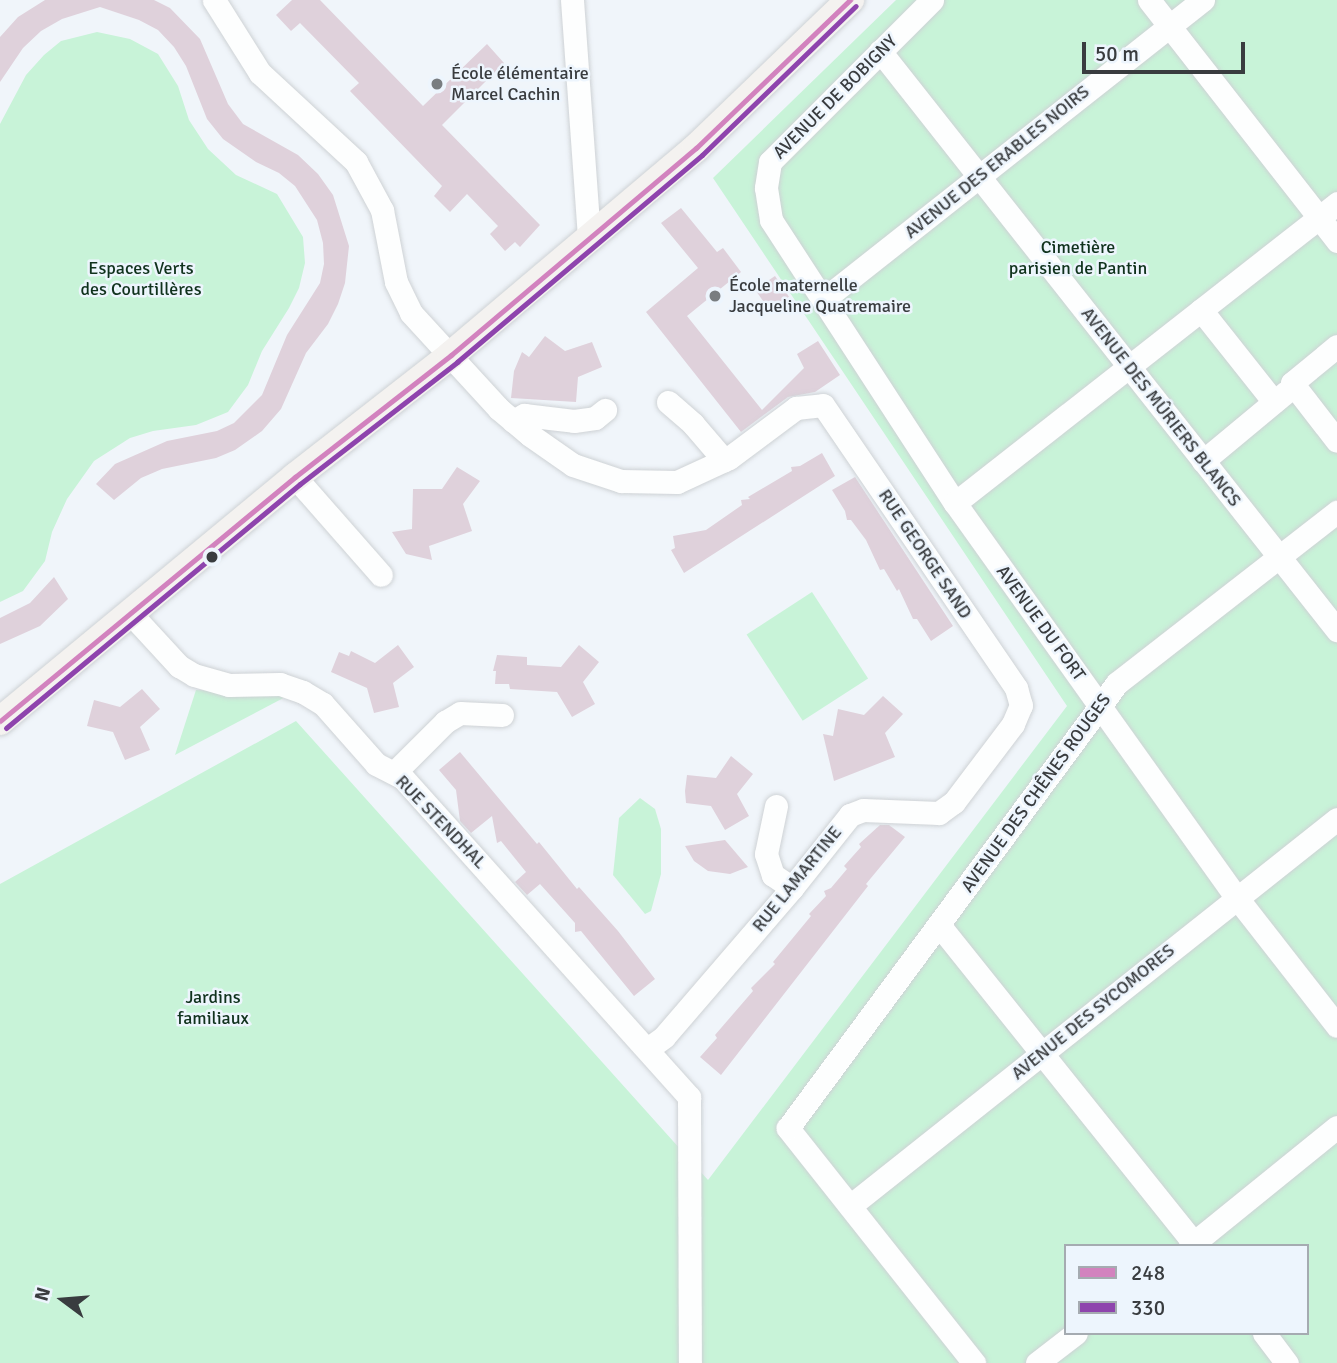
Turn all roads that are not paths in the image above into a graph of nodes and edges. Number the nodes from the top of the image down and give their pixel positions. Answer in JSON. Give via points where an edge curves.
{"nodes":[{"id":1,"x":214,"y":0,"type":"edge"},
{"id":2,"x":572,"y":0,"type":"edge"},
{"id":3,"x":932,"y":0,"type":"edge"},
{"id":4,"x":1149,"y":0,"type":"edge"},
{"id":5,"x":1203,"y":0,"type":"edge"},
{"id":6,"x":838,"y":4,"type":"edge"},
{"id":7,"x":1170,"y":27,"type":"junction"},
{"id":8,"x":880,"y":51,"type":"junction"},
{"id":9,"x":978,"y":176,"type":"junction"},
{"id":10,"x":1337,"y":203,"type":"edge"},
{"id":11,"x":767,"y":206,"type":"joint"},
{"id":12,"x":1318,"y":217,"type":"junction"},
{"id":13,"x":589,"y":236,"type":"junction"},
{"id":14,"x":1337,"y":241,"type":"edge"},
{"id":15,"x":824,"y":299,"type":"junction"},
{"id":16,"x":1201,"y":310,"type":"junction"},
{"id":17,"x":1337,"y":346,"type":"edge"},
{"id":18,"x":451,"y":355,"type":"junction"},
{"id":19,"x":1130,"y":365,"type":"junction"},
{"id":20,"x":1294,"y":386,"type":"junction"},
{"id":21,"x":668,"y":402,"type":"dead end"},
{"id":22,"x":1274,"y":402,"type":"junction"},
{"id":23,"x":605,"y":410,"type":"dead end"},
{"id":24,"x":513,"y":421,"type":"junction"},
{"id":25,"x":1337,"y":441,"type":"edge"},
{"id":26,"x":723,"y":460,"type":"junction"},
{"id":27,"x":1203,"y":461,"type":"junction"},
{"id":28,"x":295,"y":477,"type":"junction"},
{"id":29,"x":955,"y":503,"type":"junction"},
{"id":30,"x":1337,"y":512,"type":"edge"},
{"id":31,"x":1278,"y":558,"type":"junction"},
{"id":32,"x":381,"y":575,"type":"dead end"},
{"id":33,"x":131,"y":614,"type":"junction"},
{"id":34,"x":1337,"y":630,"type":"edge"},
{"id":35,"x":1021,"y":705,"type":"joint"},
{"id":36,"x":1100,"y":705,"type":"junction"},
{"id":37,"x":502,"y":715,"type":"dead end"},
{"id":38,"x":0,"y":721,"type":"edge"},
{"id":39,"x":395,"y":772,"type":"junction"},
{"id":40,"x":776,"y":806,"type":"dead end"},
{"id":41,"x":1337,"y":819,"type":"edge"},
{"id":42,"x":792,"y":888,"type":"junction"},
{"id":43,"x":1237,"y":898,"type":"junction"},
{"id":44,"x":939,"y":925,"type":"junction"},
{"id":45,"x":1337,"y":1026,"type":"edge"},
{"id":46,"x":649,"y":1048,"type":"junction"},
{"id":47,"x":1042,"y":1052,"type":"junction"},
{"id":48,"x":1337,"y":1127,"type":"edge"},
{"id":49,"x":850,"y":1206,"type":"junction"},
{"id":50,"x":1192,"y":1244,"type":"edge"},
{"id":51,"x":1194,"y":1244,"type":"edge"},
{"id":52,"x":1073,"y":1335,"type":"edge"},
{"id":53,"x":1266,"y":1335,"type":"edge"},
{"id":54,"x":690,"y":1363,"type":"edge"},
{"id":55,"x":974,"y":1363,"type":"edge"},
{"id":56,"x":1037,"y":1363,"type":"edge"},
{"id":57,"x":1287,"y":1363,"type":"edge"}],
"edges":[{"from":1,"to":18,"type":"street","via":[[260,72],[356,162],[382,210],[396,282],[406,303]]},
{"from":2,"to":13,"type":"street"},
{"from":3,"to":8,"type":"street","name":"AVENUE DE BOBIGNY"},
{"from":4,"to":7,"type":"street"},
{"from":5,"to":7,"type":"street","name":"AVENUE DES ERABLES NOIRS"},
{"from":6,"to":13,"type":"main road","via":[[721,126]]},
{"from":7,"to":9,"type":"street","name":"AVENUE DES ERABLES NOIRS"},
{"from":7,"to":12,"type":"street"},
{"from":8,"to":9,"type":"street","name":"AVENUE DES MÛRIERS BLANCS"},
{"from":8,"to":11,"type":"street","name":"AVENUE DE BOBIGNY","via":[[771,162],[766,174]]},
{"from":9,"to":15,"type":"street","name":"AVENUE DES ERABLES NOIRS"},
{"from":9,"to":19,"type":"street","name":"AVENUE DES MÛRIERS BLANCS"},
{"from":10,"to":12,"type":"street"},
{"from":11,"to":15,"type":"street","name":"AVENUE DU FORT","via":[[771,220]]},
{"from":12,"to":14,"type":"street"},
{"from":12,"to":16,"type":"street"},
{"from":13,"to":18,"type":"main road"},
{"from":15,"to":29,"type":"street","name":"AVENUE DU FORT"},
{"from":16,"to":19,"type":"street"},
{"from":16,"to":22,"type":"street"},
{"from":17,"to":20,"type":"street","via":[[1292,383]]},
{"from":18,"to":24,"type":"street"},
{"from":18,"to":28,"type":"main road"},
{"from":19,"to":27,"type":"street","name":"AVENUE DES MÛRIERS BLANCS"},
{"from":19,"to":29,"type":"street"},
{"from":20,"to":22,"type":"street"},
{"from":20,"to":25,"type":"street"},
{"from":21,"to":26,"type":"street"},
{"from":22,"to":27,"type":"street"},
{"from":23,"to":24,"type":"street","via":[[594,418],[574,421],[524,415]]},
{"from":24,"to":26,"type":"street","via":[[573,465],[621,481],[677,482]]},
{"from":26,"to":35,"type":"street","name":"RUE GEORGE SAND","via":[[796,408],[823,405],[1016,688]]},
{"from":27,"to":31,"type":"street","name":"AVENUE DES MÛRIERS BLANCS"},
{"from":28,"to":32,"type":"street"},
{"from":28,"to":33,"type":"main road"},
{"from":29,"to":36,"type":"street","name":"AVENUE DU FORT"},
{"from":30,"to":31,"type":"street","name":"AVENUE DES CHÊNES ROUGES"},
{"from":31,"to":34,"type":"street","name":"AVENUE DES MÛRIERS BLANCS"},
{"from":31,"to":36,"type":"street","name":"AVENUE DES CHÊNES ROUGES","via":[[1117,683]]},
{"from":33,"to":38,"type":"main road"},
{"from":33,"to":39,"type":"street","name":"RUE STENDHAL","via":[[179,666],[194,675],[229,685],[280,684],[313,696],[376,764]]},
{"from":35,"to":42,"type":"street","name":"RUE LAMARTINE","via":[[1013,724],[954,802],[940,813],[863,810],[850,814]]},
{"from":36,"to":43,"type":"street","name":"AVENUE DU FORT"},
{"from":36,"to":44,"type":"street","name":"AVENUE DES CHÊNES ROUGES"},
{"from":37,"to":39,"type":"street","via":[[460,713]]},
{"from":39,"to":46,"type":"street","name":"RUE STENDHAL"},
{"from":40,"to":42,"type":"street","via":[[766,854],[773,875]]},
{"from":41,"to":43,"type":"street","name":"AVENUE DES SYCOMORES"},
{"from":42,"to":46,"type":"street","name":"RUE LAMARTINE","via":[[664,1037]]},
{"from":43,"to":45,"type":"street","name":"AVENUE DU FORT"},
{"from":43,"to":47,"type":"street","name":"AVENUE DES SYCOMORES"},
{"from":44,"to":47,"type":"street"},
{"from":44,"to":49,"type":"street","name":"AVENUE DES CHÊNES ROUGES","via":[[788,1128]]},
{"from":46,"to":54,"type":"street","name":"RUE STENDHAL","via":[[689,1097]]},
{"from":47,"to":49,"type":"street","name":"AVENUE DES SYCOMORES"},
{"from":47,"to":50,"type":"street"},
{"from":48,"to":51,"type":"street"},
{"from":49,"to":55,"type":"street"},
{"from":52,"to":56,"type":"street"},
{"from":53,"to":57,"type":"street"}]}
